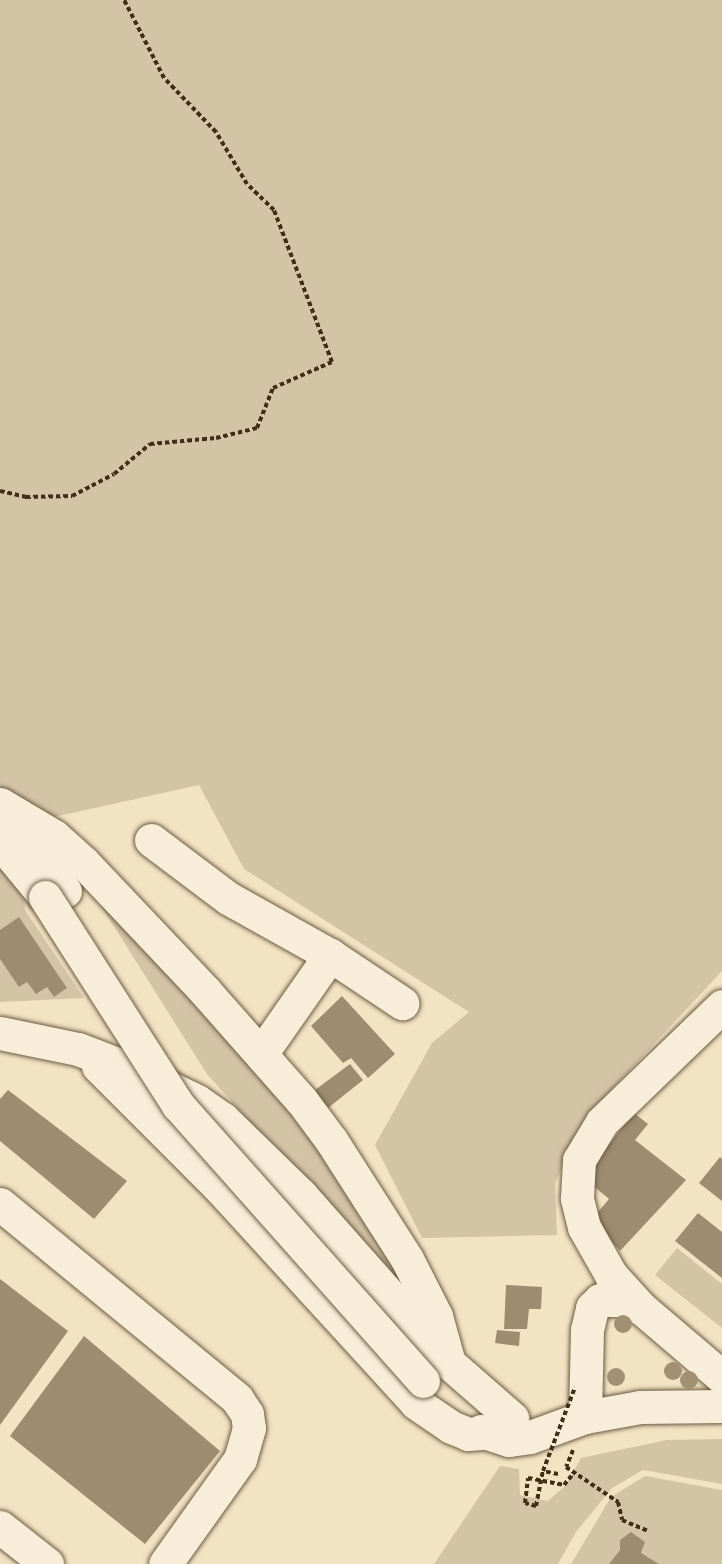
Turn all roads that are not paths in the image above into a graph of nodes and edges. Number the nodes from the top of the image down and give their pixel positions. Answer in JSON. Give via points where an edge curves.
{"nodes":[{"id":1,"x":0,"y":806,"type":"edge"},
{"id":2,"x":151,"y":840,"type":"dead end"},
{"id":3,"x":0,"y":843,"type":"edge"},
{"id":4,"x":50,"y":888,"type":"junction"},
{"id":5,"x":330,"y":955,"type":"junction"},
{"id":6,"x":402,"y":1003,"type":"dead end"},
{"id":7,"x":722,"y":1006,"type":"edge"},
{"id":8,"x":0,"y":1033,"type":"edge"},
{"id":9,"x":78,"y":1049,"type":"junction"},
{"id":10,"x":261,"y":1054,"type":"junction"},
{"id":11,"x":0,"y":1204,"type":"edge"},
{"id":12,"x":593,"y":1247,"type":"junction"},
{"id":13,"x":592,"y":1308,"type":"junction"},
{"id":14,"x":641,"y":1308,"type":"junction"},
{"id":15,"x":435,"y":1371,"type":"junction"},
{"id":16,"x":722,"y":1377,"type":"edge"},
{"id":17,"x":722,"y":1406,"type":"edge"},
{"id":18,"x":572,"y":1410,"type":"junction"},
{"id":19,"x":498,"y":1426,"type":"junction"},
{"id":20,"x":0,"y":1527,"type":"edge"},
{"id":21,"x":47,"y":1564,"type":"edge"},
{"id":22,"x":165,"y":1564,"type":"edge"}],
"edges":[{"from":1,"to":4,"type":"street"},
{"from":1,"to":10,"type":"street","via":[[54,836],[84,863]]},
{"from":2,"to":5,"type":"street","via":[[228,897]]},
{"from":3,"to":4,"type":"street"},
{"from":4,"to":15,"type":"street","via":[[194,1097]]},
{"from":5,"to":6,"type":"street"},
{"from":5,"to":10,"type":"street"},
{"from":7,"to":12,"type":"street","via":[[602,1122],[588,1142],[576,1180],[584,1227]]},
{"from":8,"to":9,"type":"street"},
{"from":9,"to":15,"type":"street","via":[[170,1086],[223,1119],[301,1195]]},
{"from":9,"to":19,"type":"street","via":[[164,1129],[416,1403],[468,1434]]},
{"from":10,"to":15,"type":"street","via":[[331,1140],[407,1259],[436,1316]]},
{"from":11,"to":22,"type":"street","via":[[237,1399],[247,1414],[249,1428],[240,1459]]},
{"from":12,"to":13,"type":"street","via":[[596,1276]]},
{"from":12,"to":14,"type":"street"},
{"from":13,"to":14,"type":"street","via":[[600,1300],[614,1298]]},
{"from":13,"to":18,"type":"street"},
{"from":14,"to":16,"type":"street"},
{"from":15,"to":19,"type":"street"},
{"from":17,"to":18,"type":"street","via":[[669,1404]]},
{"from":18,"to":19,"type":"street","via":[[509,1440]]},
{"from":20,"to":21,"type":"street"}]}
